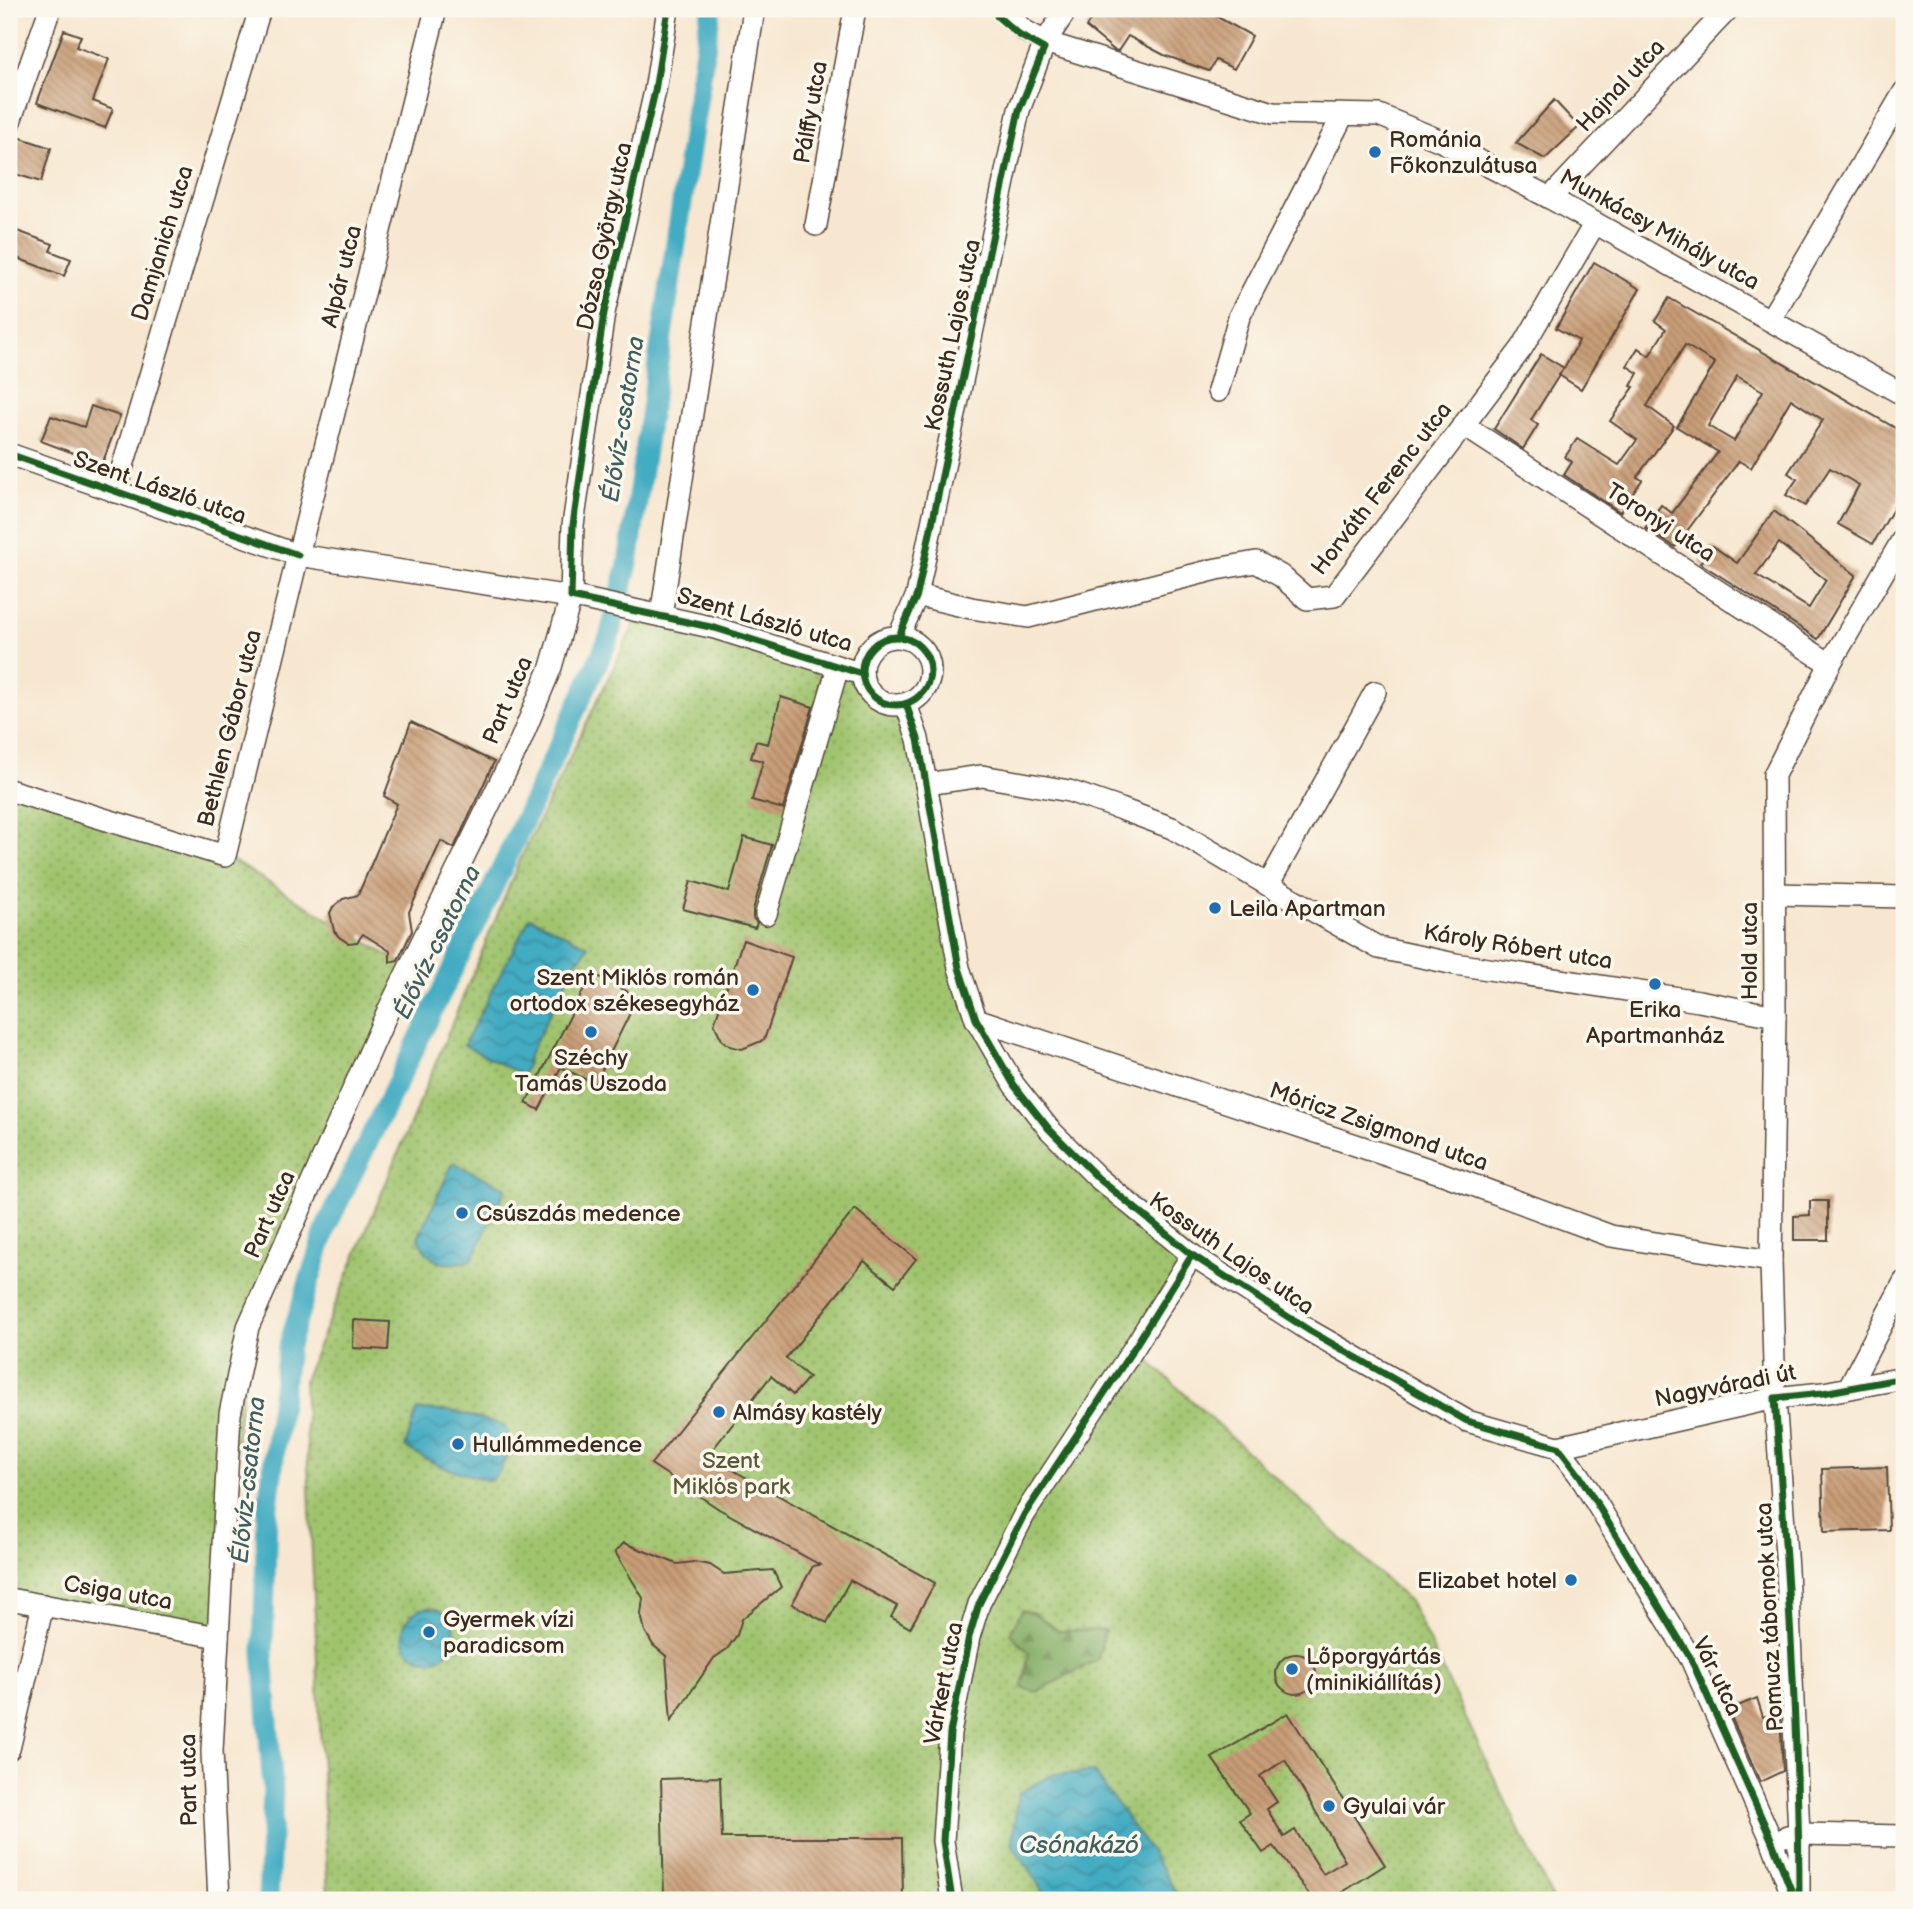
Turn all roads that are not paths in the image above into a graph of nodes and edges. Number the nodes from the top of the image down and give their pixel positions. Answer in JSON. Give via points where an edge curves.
{"nodes":[{"id":1,"x":50,"y":9,"type":"edge"},
{"id":2,"x":260,"y":9,"type":"edge"},
{"id":3,"x":436,"y":9,"type":"edge"},
{"id":4,"x":668,"y":9,"type":"edge"},
{"id":5,"x":754,"y":9,"type":"edge"},
{"id":6,"x":855,"y":9,"type":"edge"},
{"id":7,"x":1003,"y":9,"type":"edge"},
{"id":8,"x":1068,"y":9,"type":"edge"},
{"id":9,"x":1728,"y":9,"type":"edge"},
{"id":10,"x":1045,"y":42,"type":"junction"},
{"id":11,"x":1904,"y":92,"type":"edge"},
{"id":12,"x":1343,"y":115,"type":"junction"},
{"id":13,"x":9,"y":124,"type":"edge"},
{"id":14,"x":1550,"y":198,"type":"junction"},
{"id":15,"x":1595,"y":223,"type":"junction"},
{"id":16,"x":817,"y":225,"type":"dead end"},
{"id":17,"x":1770,"y":320,"type":"junction"},
{"id":18,"x":1218,"y":391,"type":"dead end"},
{"id":19,"x":1904,"y":395,"type":"edge"},
{"id":20,"x":1463,"y":425,"type":"junction"},
{"id":21,"x":9,"y":454,"type":"edge"},
{"id":22,"x":115,"y":492,"type":"junction"},
{"id":23,"x":1904,"y":537,"type":"edge"},
{"id":24,"x":298,"y":555,"type":"junction"},
{"id":25,"x":917,"y":595,"type":"junction"},
{"id":26,"x":578,"y":598,"type":"junction"},
{"id":27,"x":657,"y":615,"type":"junction"},
{"id":28,"x":899,"y":636,"type":"junction"},
{"id":29,"x":1830,"y":664,"type":"junction"},
{"id":30,"x":838,"y":667,"type":"junction"},
{"id":31,"x":862,"y":674,"type":"junction"},
{"id":32,"x":1376,"y":692,"type":"dead end"},
{"id":33,"x":906,"y":704,"type":"junction"},
{"id":34,"x":926,"y":783,"type":"junction"},
{"id":35,"x":9,"y":790,"type":"edge"},
{"id":36,"x":1268,"y":885,"type":"junction"},
{"id":37,"x":1775,"y":894,"type":"junction"},
{"id":38,"x":1904,"y":897,"type":"edge"},
{"id":39,"x":766,"y":914,"type":"dead end"},
{"id":40,"x":1775,"y":1016,"type":"junction"},
{"id":41,"x":976,"y":1019,"type":"junction"},
{"id":42,"x":1192,"y":1255,"type":"junction"},
{"id":43,"x":1771,"y":1261,"type":"junction"},
{"id":44,"x":1904,"y":1282,"type":"edge"},
{"id":45,"x":1904,"y":1378,"type":"edge"},
{"id":46,"x":1849,"y":1387,"type":"junction"},
{"id":47,"x":1775,"y":1398,"type":"junction"},
{"id":48,"x":1558,"y":1447,"type":"junction"},
{"id":49,"x":9,"y":1599,"type":"edge"},
{"id":50,"x":43,"y":1605,"type":"junction"},
{"id":51,"x":218,"y":1637,"type":"junction"},
{"id":52,"x":9,"y":1749,"type":"edge"},
{"id":53,"x":1799,"y":1834,"type":"junction"},
{"id":54,"x":1904,"y":1836,"type":"edge"},
{"id":55,"x":1772,"y":1839,"type":"junction"},
{"id":56,"x":219,"y":1900,"type":"edge"},
{"id":57,"x":951,"y":1900,"type":"edge"},
{"id":58,"x":1797,"y":1900,"type":"edge"}],
"edges":[{"from":1,"to":13,"type":"street"},
{"from":2,"to":22,"type":"street","name":"Damjanich utca"},
{"from":3,"to":24,"type":"street","name":"Alpár utca"},
{"from":4,"to":26,"type":"street","name":"Dózsa György utca","via":[[655,91],[604,313],[573,526]]},
{"from":5,"to":27,"type":"street"},
{"from":6,"to":16,"type":"street","name":"Pálffy utca"},
{"from":7,"to":10,"type":"street","name":"Munkácsy Mihály utca","via":[[1023,30]]},
{"from":8,"to":10,"type":"street","name":"Kossuth Lajos utca"},
{"from":9,"to":14,"type":"street","name":"Hajnal utca"},
{"from":10,"to":12,"type":"street","name":"Munkácsy Mihály utca","via":[[1273,113]]},
{"from":10,"to":25,"type":"street","name":"Kossuth Lajos utca","via":[[1019,110]]},
{"from":11,"to":17,"type":"street"},
{"from":12,"to":14,"type":"street","name":"Munkácsy Mihály utca","via":[[1379,115],[1441,141]]},
{"from":12,"to":18,"type":"street","via":[[1239,317]]},
{"from":14,"to":15,"type":"street","name":"Munkácsy Mihály utca"},
{"from":15,"to":17,"type":"street","name":"Munkácsy Mihály utca"},
{"from":15,"to":20,"type":"street","name":"Horváth Ferenc utca","via":[[1522,348]]},
{"from":17,"to":19,"type":"street","name":"Munkácsy Mihály utca"},
{"from":20,"to":25,"type":"street","name":"Horváth Ferenc utca","via":[[1335,596],[1307,599],[1256,562],[1028,617]]},
{"from":20,"to":29,"type":"street","name":"Toronyi utca"},
{"from":21,"to":22,"type":"street","name":"Szent László utca"},
{"from":22,"to":24,"type":"street","name":"Szent László utca"},
{"from":23,"to":29,"type":"street","name":"Hold utca"},
{"from":24,"to":26,"type":"street","name":"Szent László utca"},
{"from":24,"to":35,"type":"street","name":"Bethlen Gábor utca","via":[[225,856]]},
{"from":25,"to":28,"type":"street","name":"Kossuth Lajos utca"},
{"from":26,"to":27,"type":"street","name":"Szent László utca"},
{"from":26,"to":51,"type":"street","name":"Part utca","via":[[520,742],[387,1013],[248,1326],[230,1414]]},
{"from":27,"to":30,"type":"street","name":"Szent László utca","via":[[715,628]]},
{"from":28,"to":31,"type":"street","via":[[876,642],[863,662]]},
{"from":28,"to":33,"type":"street","via":[[921,646],[931,667],[925,690]]},
{"from":29,"to":37,"type":"street","name":"Hold utca","via":[[1774,775]]},
{"from":30,"to":31,"type":"street","name":"Szent László utca"},
{"from":30,"to":39,"type":"street"},
{"from":31,"to":33,"type":"street","via":[[865,686],[882,703]]},
{"from":32,"to":36,"type":"street"},
{"from":33,"to":34,"type":"street","name":"Kossuth Lajos utca"},
{"from":34,"to":36,"type":"street","name":"Károly Róbert utca","via":[[982,776],[1069,791],[1172,828]]},
{"from":34,"to":41,"type":"street","name":"Kossuth Lajos utca","via":[[959,968]]},
{"from":36,"to":40,"type":"street","name":"Károly Róbert utca","via":[[1379,948]]},
{"from":37,"to":38,"type":"street"},
{"from":37,"to":40,"type":"street","name":"Hold utca"},
{"from":40,"to":43,"type":"street","name":"Hold utca"},
{"from":41,"to":42,"type":"street","name":"Kossuth Lajos utca","via":[[1014,1085],[1049,1129],[1098,1178]]},
{"from":41,"to":43,"type":"street","name":"Móricz Zsigmond utca","via":[[1443,1174],[1611,1236]]},
{"from":42,"to":48,"type":"street","name":"Kossuth Lajos utca","via":[[1310,1331],[1467,1421]]},
{"from":42,"to":57,"type":"street","name":"Várkert utca","via":[[1024,1515],[979,1604],[950,1733],[943,1841]]},
{"from":43,"to":47,"type":"street","name":"Hold utca"},
{"from":44,"to":46,"type":"street"},
{"from":45,"to":46,"type":"street","name":"Nagyváradi út"},
{"from":46,"to":47,"type":"street","name":"Nagyváradi út"},
{"from":47,"to":48,"type":"street","name":"Nagyváradi út"},
{"from":47,"to":53,"type":"street","name":"Pomucz tábornok utca"},
{"from":48,"to":55,"type":"street","name":"Vár utca","via":[[1691,1659]]},
{"from":49,"to":50,"type":"street","name":"Csiga utca"},
{"from":50,"to":51,"type":"street","name":"Csiga utca"},
{"from":50,"to":52,"type":"street"},
{"from":51,"to":56,"type":"street","name":"Part utca","via":[[212,1751]]},
{"from":53,"to":54,"type":"street"},
{"from":53,"to":55,"type":"street"},
{"from":53,"to":58,"type":"street","name":"Vár utca"},
{"from":55,"to":58,"type":"street","name":"Vár utca"}]}
